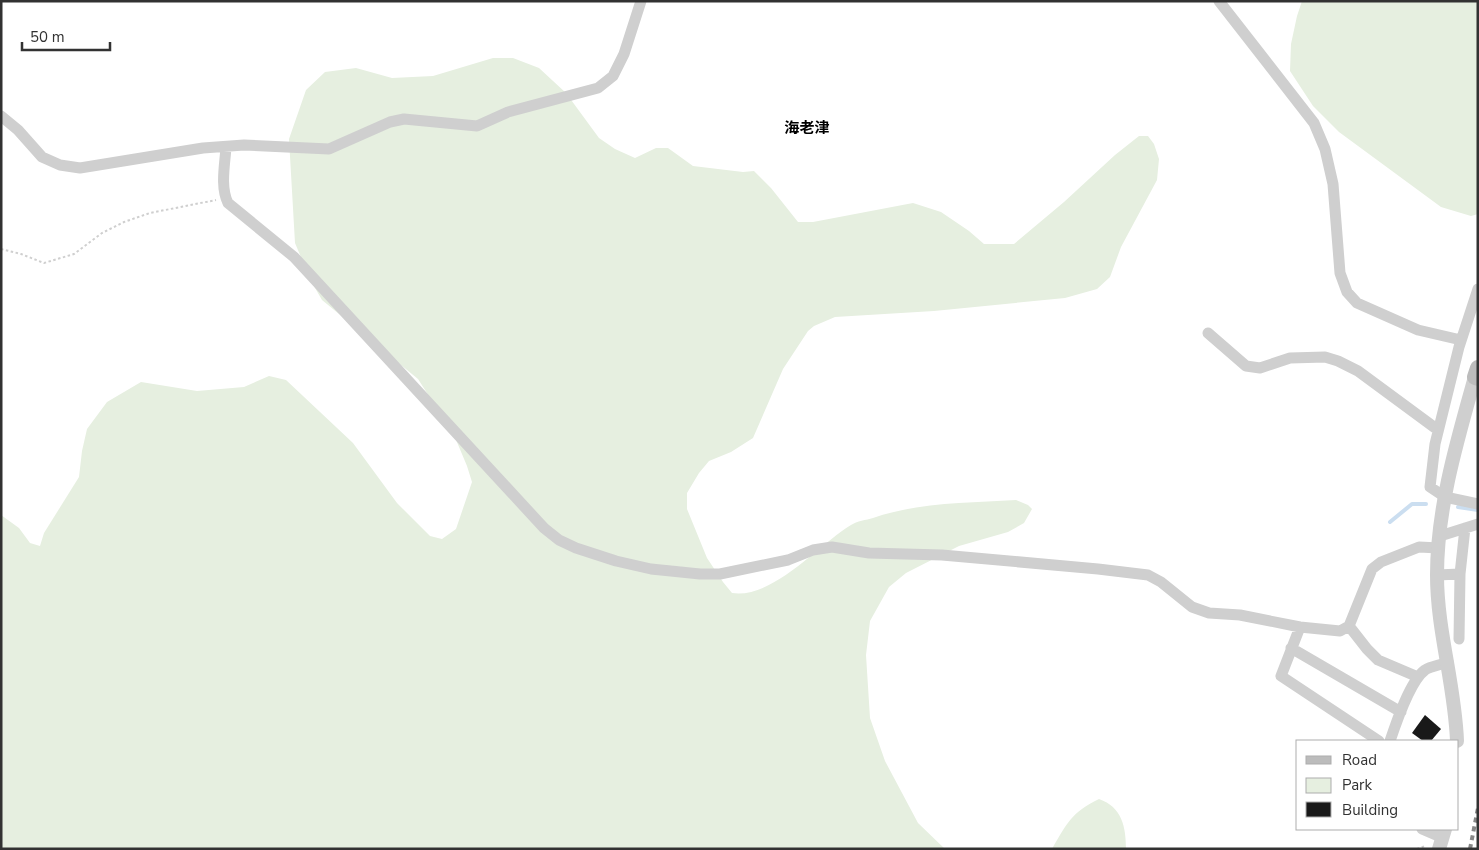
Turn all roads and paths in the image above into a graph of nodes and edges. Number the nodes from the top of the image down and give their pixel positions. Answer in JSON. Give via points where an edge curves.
{"nodes":[{"id":1,"x":642,"y":1,"type":"edge"},
{"id":2,"x":1219,"y":1,"type":"edge"},
{"id":3,"x":1,"y":116,"type":"edge"},
{"id":4,"x":226,"y":146,"type":"junction"},
{"id":5,"x":226,"y":198,"type":"junction"},
{"id":6,"x":1,"y":249,"type":"edge"},
{"id":7,"x":1478,"y":289,"type":"edge"},
{"id":8,"x":1208,"y":333,"type":"dead end"},
{"id":9,"x":1461,"y":340,"type":"junction"},
{"id":10,"x":1477,"y":374,"type":"edge"},
{"id":11,"x":1438,"y":430,"type":"junction"},
{"id":12,"x":1445,"y":497,"type":"junction"},
{"id":13,"x":1478,"y":504,"type":"edge"},
{"id":14,"x":1478,"y":524,"type":"edge"},
{"id":15,"x":1465,"y":528,"type":"junction"},
{"id":16,"x":1439,"y":542,"type":"junction"},
{"id":17,"x":1460,"y":574,"type":"junction"},
{"id":18,"x":1437,"y":575,"type":"junction"},
{"id":19,"x":1348,"y":626,"type":"junction"},
{"id":20,"x":1300,"y":627,"type":"junction"},
{"id":21,"x":1459,"y":639,"type":"dead end"},
{"id":22,"x":1291,"y":648,"type":"junction"},
{"id":23,"x":1448,"y":662,"type":"junction"},
{"id":24,"x":1418,"y":677,"type":"junction"},
{"id":25,"x":1401,"y":712,"type":"junction"},
{"id":26,"x":1377,"y":740,"type":"edge"},
{"id":27,"x":1390,"y":740,"type":"edge"},
{"id":28,"x":1457,"y":740,"type":"edge"},
{"id":29,"x":1424,"y":830,"type":"edge"},
{"id":30,"x":1442,"y":838,"type":"edge"},
{"id":31,"x":1425,"y":846,"type":"dead end"},
{"id":32,"x":1417,"y":849,"type":"edge"}],
"edges":[{"from":1,"to":4,"type":"street","via":[[613,76],[598,88],[508,112],[477,126],[404,119],[329,149]]},
{"from":2,"to":9,"type":"street","via":[[1314,123],[1325,149],[1333,184],[1340,273],[1347,292],[1357,303],[1418,330]]},
{"from":3,"to":4,"type":"street","via":[[42,157],[60,165],[80,168]]},
{"from":4,"to":5,"type":"street"},
{"from":5,"to":6,"type":"path","via":[[168,209],[124,222],[102,233],[74,254],[44,263]]},
{"from":5,"to":20,"type":"street","via":[[294,257],[544,528],[576,548],[650,569],[700,574],[720,574],[832,547],[869,553],[942,555],[1098,568],[1148,575],[1192,606],[1209,613],[1240,615]]},
{"from":7,"to":9,"type":"street"},
{"from":8,"to":11,"type":"street","via":[[1246,366],[1260,368],[1290,358],[1325,357],[1338,361],[1358,371]]},
{"from":9,"to":11,"type":"street"},
{"from":10,"to":12,"type":"street"},
{"from":11,"to":12,"type":"street","via":[[1430,487]]},
{"from":12,"to":13,"type":"street"},
{"from":12,"to":16,"type":"street"},
{"from":14,"to":15,"type":"street"},
{"from":15,"to":16,"type":"street"},
{"from":15,"to":17,"type":"street"},
{"from":16,"to":18,"type":"street"},
{"from":16,"to":19,"type":"street","via":[[1418,547],[1372,569]]},
{"from":17,"to":18,"type":"street"},
{"from":17,"to":21,"type":"street"},
{"from":18,"to":23,"type":"street"},
{"from":19,"to":20,"type":"street","via":[[1340,631]]},
{"from":19,"to":24,"type":"street","via":[[1378,660]]},
{"from":20,"to":22,"type":"street"},
{"from":22,"to":25,"type":"street"},
{"from":22,"to":26,"type":"street","via":[[1281,676]]},
{"from":23,"to":24,"type":"street","via":[[1426,669]]},
{"from":23,"to":28,"type":"street"},
{"from":24,"to":25,"type":"street"},
{"from":25,"to":27,"type":"street"},
{"from":29,"to":30,"type":"street"},
{"from":31,"to":32,"type":"path"}]}
